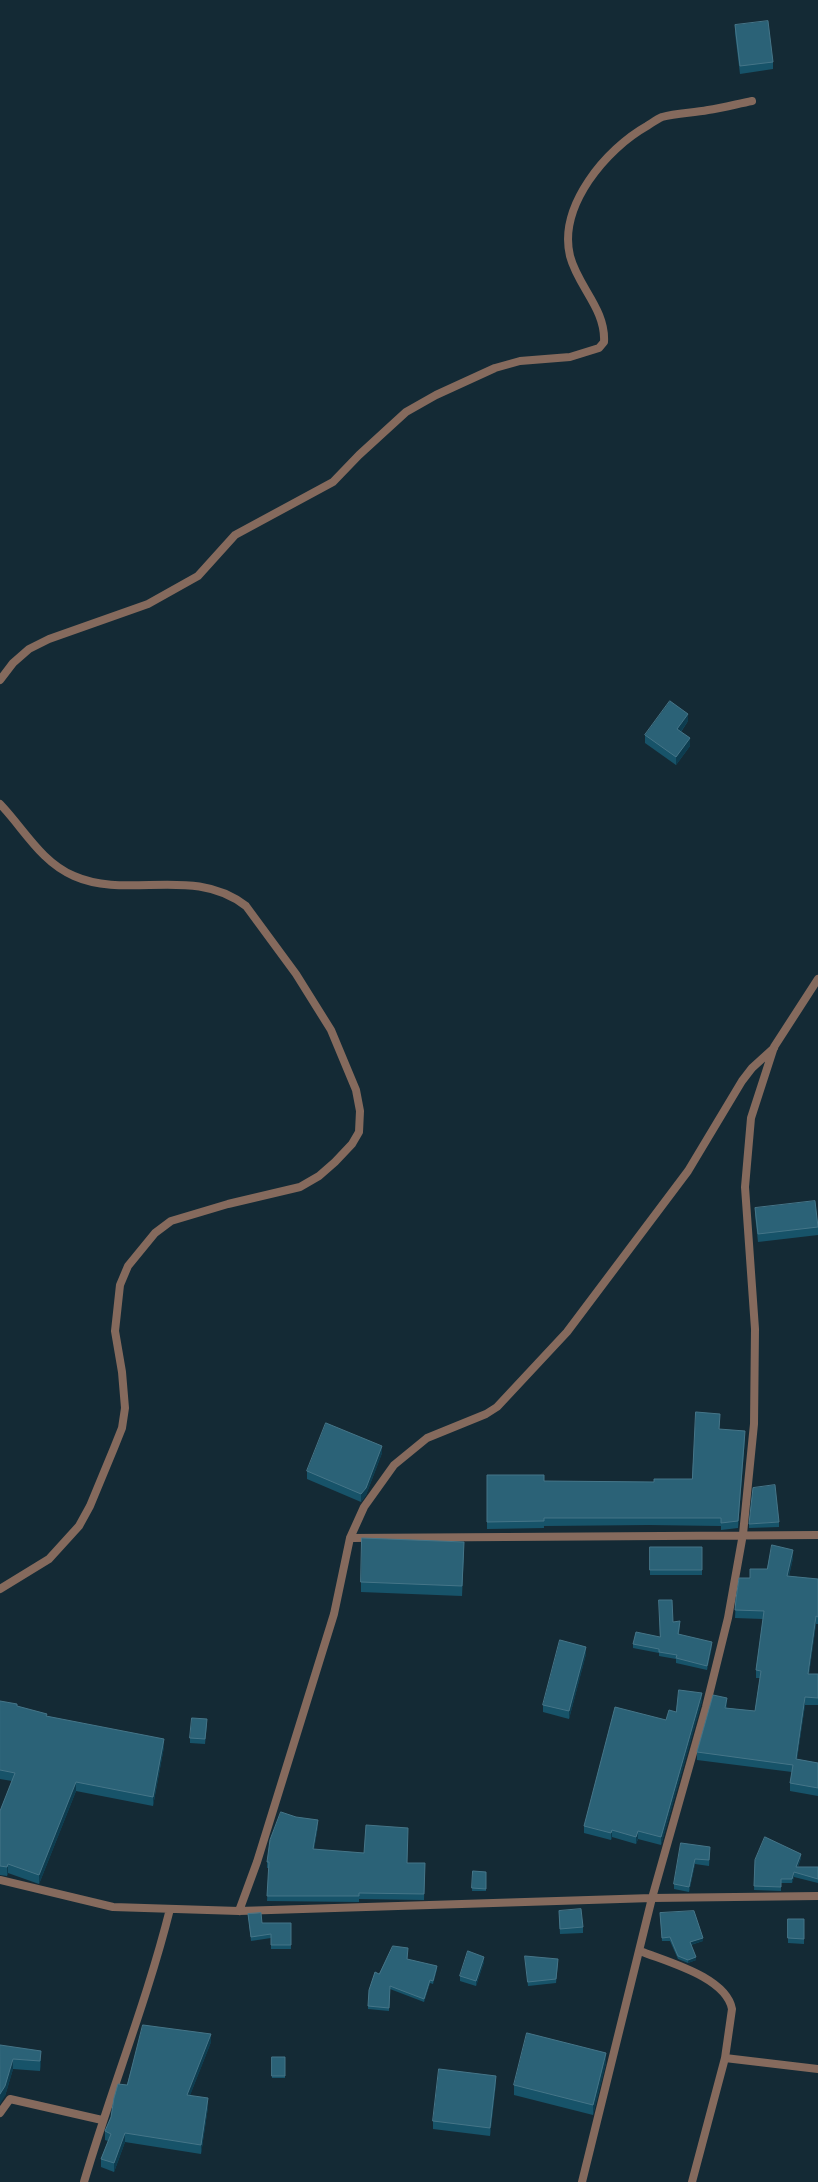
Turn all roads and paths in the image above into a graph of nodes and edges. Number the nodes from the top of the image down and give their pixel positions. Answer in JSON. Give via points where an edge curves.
{"nodes":[{"id":1,"x":752,"y":102,"type":"dead end"},
{"id":2,"x":0,"y":680,"type":"edge"},
{"id":3,"x":0,"y":804,"type":"edge"},
{"id":4,"x":818,"y":979,"type":"edge"},
{"id":5,"x":774,"y":1047,"type":"junction"},
{"id":6,"x":743,"y":1534,"type":"junction"},
{"id":7,"x":818,"y":1535,"type":"edge"},
{"id":8,"x":350,"y":1538,"type":"junction"},
{"id":9,"x":0,"y":1589,"type":"edge"},
{"id":10,"x":0,"y":1880,"type":"edge"},
{"id":11,"x":818,"y":1896,"type":"edge"},
{"id":12,"x":652,"y":1898,"type":"junction"},
{"id":13,"x":170,"y":1909,"type":"junction"},
{"id":14,"x":239,"y":1911,"type":"junction"},
{"id":15,"x":640,"y":1951,"type":"junction"},
{"id":16,"x":725,"y":2058,"type":"junction"},
{"id":17,"x":818,"y":2069,"type":"edge"},
{"id":18,"x":0,"y":2113,"type":"edge"},
{"id":19,"x":102,"y":2120,"type":"junction"},
{"id":20,"x":84,"y":2182,"type":"edge"},
{"id":21,"x":582,"y":2182,"type":"edge"},
{"id":22,"x":692,"y":2182,"type":"edge"}],
"edges":[{"from":1,"to":2,"type":"street","via":[[656,120],[629,137],[607,156],[577,201],[569,222],[570,256],[576,275],[599,312],[605,332],[604,342],[599,348],[570,357],[520,361],[495,368],[436,395],[406,412],[333,482],[235,535],[198,576],[148,604],[49,639],[29,649],[13,663]]},
{"from":3,"to":9,"type":"street","via":[[37,849],[73,876],[107,884],[168,883],[195,886],[236,898],[246,906],[296,974],[331,1030],[349,1069],[360,1111],[359,1132],[352,1144],[319,1176],[300,1187],[171,1221],[155,1233],[128,1266],[120,1286],[115,1331],[126,1408],[122,1428],[90,1506],[79,1526],[49,1559]]},
{"from":4,"to":5,"type":"street"},
{"from":5,"to":6,"type":"street","via":[[751,1118],[745,1187],[754,1329],[754,1416]]},
{"from":5,"to":8,"type":"street","via":[[742,1081],[688,1172],[568,1332],[497,1407],[427,1438],[394,1465],[364,1507]]},
{"from":6,"to":7,"type":"street"},
{"from":6,"to":8,"type":"street"},
{"from":6,"to":12,"type":"street","via":[[728,1618],[706,1708]]},
{"from":8,"to":14,"type":"street","via":[[334,1614],[257,1862]]},
{"from":10,"to":13,"type":"street","via":[[100,1905]]},
{"from":11,"to":12,"type":"street"},
{"from":12,"to":14,"type":"street"},
{"from":12,"to":15,"type":"street"},
{"from":13,"to":14,"type":"street"},
{"from":13,"to":19,"type":"street","via":[[160,1947]]},
{"from":15,"to":16,"type":"street","via":[[712,1980],[731,2001]]},
{"from":15,"to":21,"type":"street"},
{"from":16,"to":17,"type":"street"},
{"from":16,"to":22,"type":"street"},
{"from":18,"to":19,"type":"street","via":[[10,2099]]},
{"from":19,"to":20,"type":"street"}]}
